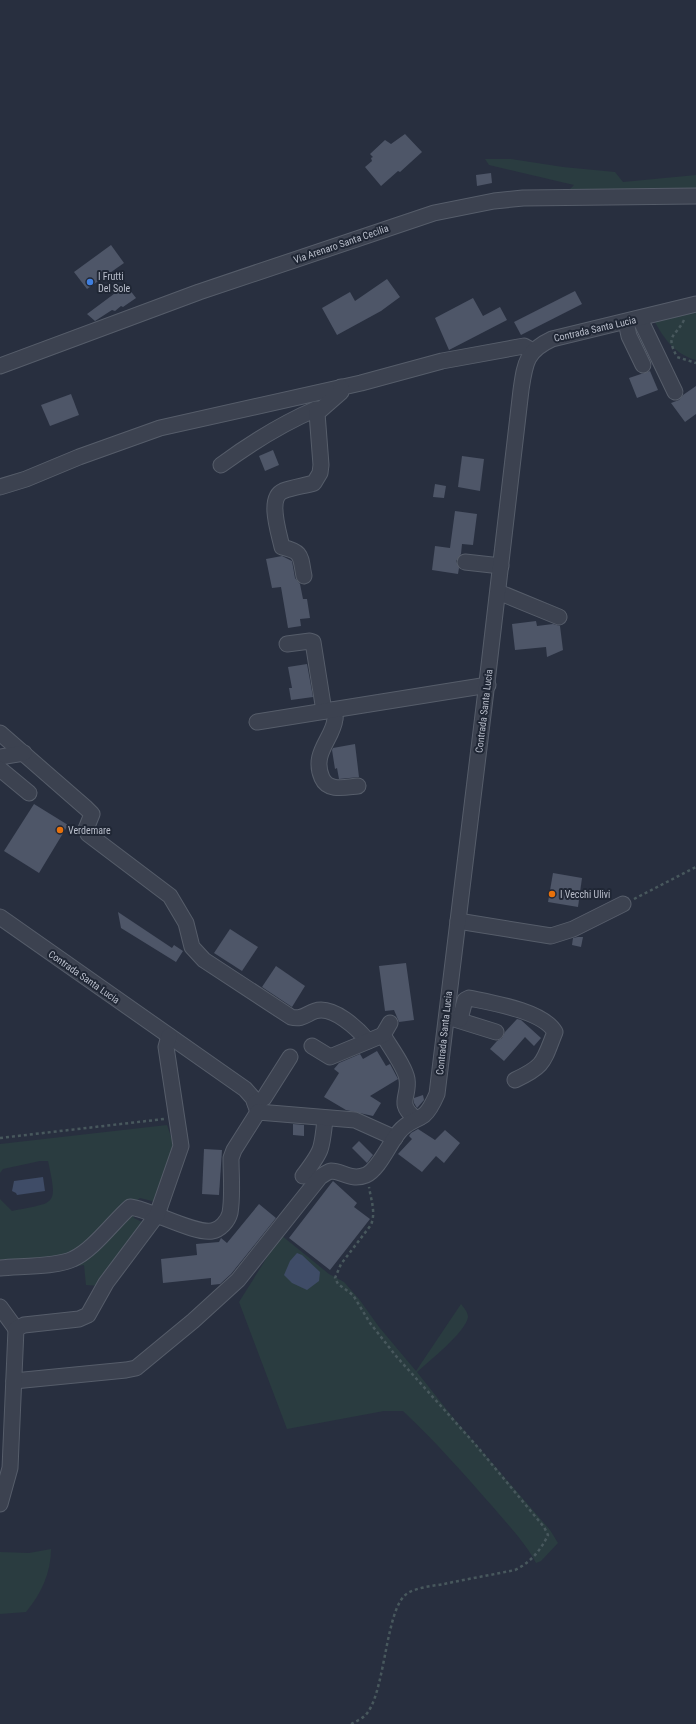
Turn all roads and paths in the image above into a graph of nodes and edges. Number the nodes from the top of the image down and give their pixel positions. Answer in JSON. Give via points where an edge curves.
{"nodes":[{"id":1,"x":696,"y":196,"type":"edge"},
{"id":2,"x":691,"y":305,"type":"edge"},
{"id":3,"x":633,"y":320,"type":"junction"},
{"id":4,"x":533,"y":351,"type":"junction"},
{"id":5,"x":696,"y":364,"type":"edge"},
{"id":6,"x":643,"y":365,"type":"dead end"},
{"id":7,"x":0,"y":366,"type":"edge"},
{"id":8,"x":341,"y":387,"type":"junction"},
{"id":9,"x":675,"y":392,"type":"dead end"},
{"id":10,"x":320,"y":409,"type":"junction"},
{"id":11,"x":221,"y":465,"type":"dead end"},
{"id":12,"x":0,"y":487,"type":"edge"},
{"id":13,"x":465,"y":562,"type":"dead end"},
{"id":14,"x":501,"y":566,"type":"junction"},
{"id":15,"x":304,"y":576,"type":"dead end"},
{"id":16,"x":498,"y":594,"type":"junction"},
{"id":17,"x":559,"y":617,"type":"dead end"},
{"id":18,"x":287,"y":644,"type":"dead end"},
{"id":19,"x":488,"y":686,"type":"junction"},
{"id":20,"x":329,"y":710,"type":"junction"},
{"id":21,"x":257,"y":722,"type":"dead end"},
{"id":22,"x":0,"y":733,"type":"edge"},
{"id":23,"x":24,"y":753,"type":"junction"},
{"id":24,"x":0,"y":757,"type":"edge"},
{"id":25,"x":0,"y":769,"type":"edge"},
{"id":26,"x":358,"y":786,"type":"dead end"},
{"id":27,"x":29,"y":793,"type":"dead end"},
{"id":28,"x":696,"y":868,"type":"edge"},
{"id":29,"x":623,"y":904,"type":"joint"},
{"id":30,"x":0,"y":917,"type":"edge"},
{"id":31,"x":458,"y":921,"type":"junction"},
{"id":32,"x":453,"y":1018,"type":"junction"},
{"id":33,"x":496,"y":1032,"type":"dead end"},
{"id":34,"x":169,"y":1036,"type":"junction"},
{"id":35,"x":368,"y":1041,"type":"junction"},
{"id":36,"x":312,"y":1046,"type":"dead end"},
{"id":37,"x":290,"y":1057,"type":"dead end"},
{"id":38,"x":515,"y":1080,"type":"dead end"},
{"id":39,"x":256,"y":1108,"type":"junction"},
{"id":40,"x":177,"y":1117,"type":"junction"},
{"id":41,"x":415,"y":1118,"type":"junction"},
{"id":42,"x":325,"y":1119,"type":"junction"},
{"id":43,"x":0,"y":1138,"type":"edge"},
{"id":44,"x":395,"y":1138,"type":"junction"},
{"id":45,"x":366,"y":1175,"type":"junction"},
{"id":46,"x":303,"y":1176,"type":"dead end"},
{"id":47,"x":157,"y":1215,"type":"junction"},
{"id":48,"x":0,"y":1268,"type":"edge"},
{"id":49,"x":0,"y":1307,"type":"edge"},
{"id":50,"x":16,"y":1329,"type":"junction"},
{"id":51,"x":14,"y":1381,"type":"junction"},
{"id":52,"x":0,"y":1504,"type":"edge"},
{"id":53,"x":351,"y":1724,"type":"edge"}],
"edges":[{"from":1,"to":7,"type":"street","name":"Via Arenaro Santa Cecilia","via":[[523,198],[434,213],[199,292]]},
{"from":2,"to":3,"type":"street","name":"Contrada Santa Lucia"},
{"from":2,"to":5,"type":"path","via":[[683,323],[675,331],[672,347],[677,357]]},
{"from":3,"to":4,"type":"street","name":"Contrada Santa Lucia","via":[[552,339]]},
{"from":3,"to":6,"type":"street","via":[[629,336]]},
{"from":3,"to":9,"type":"street"},
{"from":4,"to":8,"type":"street","via":[[524,346],[442,361]]},
{"from":4,"to":14,"type":"street","name":"Contrada Santa Lucia","via":[[524,369]]},
{"from":8,"to":10,"type":"street","via":[[341,392]]},
{"from":8,"to":12,"type":"street","via":[[160,428]]},
{"from":10,"to":11,"type":"street","via":[[286,422]]},
{"from":10,"to":15,"type":"street","via":[[317,413],[320,473],[314,483],[282,491],[276,498],[274,509],[282,547],[295,550],[299,554]]},
{"from":13,"to":14,"type":"street"},
{"from":14,"to":16,"type":"street","name":"Contrada Santa Lucia"},
{"from":16,"to":17,"type":"street"},
{"from":16,"to":19,"type":"street","name":"Contrada Santa Lucia"},
{"from":18,"to":20,"type":"street","via":[[314,642]]},
{"from":19,"to":20,"type":"street"},
{"from":19,"to":31,"type":"street","name":"Contrada Santa Lucia"},
{"from":20,"to":21,"type":"street"},
{"from":20,"to":26,"type":"street","via":[[336,718],[319,759],[321,775],[324,782],[332,786]]},
{"from":22,"to":23,"type":"street"},
{"from":23,"to":24,"type":"street"},
{"from":23,"to":35,"type":"street","via":[[92,814],[86,829],[88,834],[170,896],[186,923],[192,946],[204,960],[291,1017],[306,1016],[323,1010],[348,1021]]},
{"from":25,"to":27,"type":"street"},
{"from":28,"to":29,"type":"path"},
{"from":29,"to":31,"type":"street","via":[[574,929],[551,936]]},
{"from":30,"to":34,"type":"street","name":"Contrada Santa Lucia"},
{"from":31,"to":32,"type":"street","name":"Contrada Santa Lucia"},
{"from":32,"to":33,"type":"street"},
{"from":32,"to":38,"type":"street","via":[[469,998],[520,1009],[552,1027],[555,1032],[540,1066]]},
{"from":32,"to":41,"type":"street","name":"Contrada Santa Lucia","via":[[437,1094],[424,1115]]},
{"from":34,"to":39,"type":"street","name":"Contrada Santa Lucia","via":[[245,1089]]},
{"from":34,"to":40,"type":"street","via":[[166,1047]]},
{"from":35,"to":36,"type":"street","via":[[330,1057]]},
{"from":35,"to":41,"type":"street","via":[[387,1029],[407,1077],[408,1087],[404,1106]]},
{"from":37,"to":39,"type":"street"},
{"from":39,"to":42,"type":"street"},
{"from":39,"to":47,"type":"street","via":[[231,1158],[230,1213],[226,1223],[212,1231],[199,1230]]},
{"from":40,"to":43,"type":"path"},
{"from":40,"to":47,"type":"street","via":[[181,1146]]},
{"from":41,"to":44,"type":"street","name":"Contrada Santa Lucia"},
{"from":42,"to":44,"type":"street","via":[[355,1120]]},
{"from":42,"to":46,"type":"street","via":[[323,1146]]},
{"from":44,"to":45,"type":"street","name":"Contrada Santa Lucia","via":[[377,1168]]},
{"from":45,"to":51,"type":"street","via":[[355,1177],[332,1171],[320,1177],[238,1280],[136,1368]]},
{"from":45,"to":53,"type":"path","via":[[374,1212],[373,1220],[340,1264],[335,1278],[338,1284],[353,1295],[370,1323],[475,1444],[548,1535],[534,1557],[526,1565],[515,1570],[429,1587],[409,1592],[404,1596],[396,1610],[377,1693],[368,1712]]},
{"from":47,"to":48,"type":"street","via":[[144,1209],[130,1207],[74,1259],[62,1263]]},
{"from":47,"to":50,"type":"street","via":[[106,1283],[88,1315],[79,1319],[24,1324]]},
{"from":49,"to":50,"type":"street"},
{"from":50,"to":51,"type":"street"},
{"from":51,"to":52,"type":"street","via":[[10,1468]]}]}
